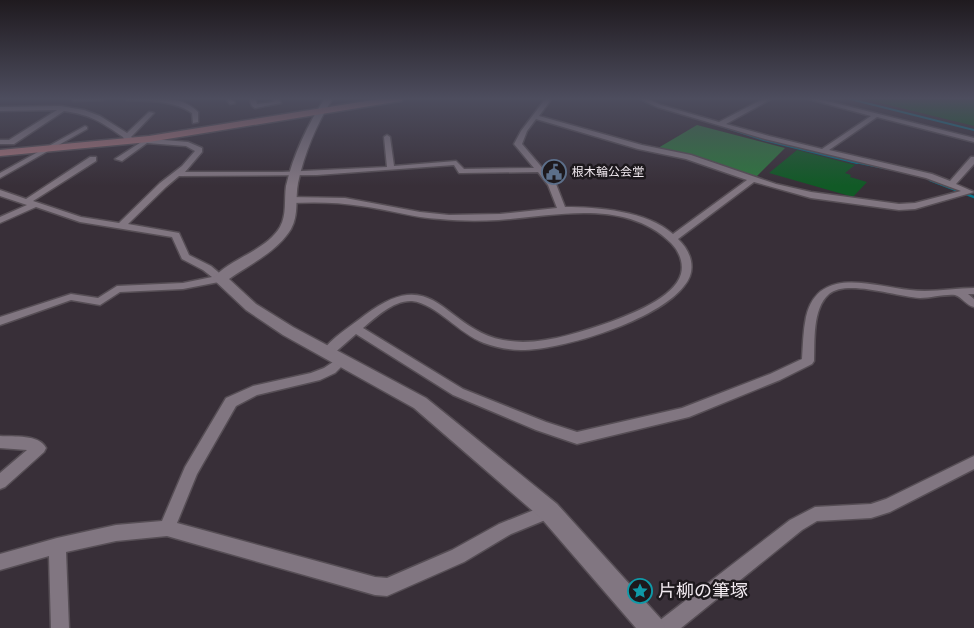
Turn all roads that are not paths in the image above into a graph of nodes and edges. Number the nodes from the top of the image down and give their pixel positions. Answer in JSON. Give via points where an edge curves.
{"nodes":[{"id":1,"x":34,"y":127,"type":"edge"},
{"id":2,"x":115,"y":127,"type":"edge"},
{"id":3,"x":139,"y":127,"type":"edge"},
{"id":4,"x":221,"y":127,"type":"edge"},
{"id":5,"x":313,"y":127,"type":"edge"},
{"id":6,"x":527,"y":127,"type":"edge"},
{"id":7,"x":572,"y":127,"type":"edge"},
{"id":8,"x":732,"y":127,"type":"edge"},
{"id":9,"x":858,"y":127,"type":"edge"},
{"id":10,"x":924,"y":127,"type":"edge"},
{"id":11,"x":85,"y":128,"type":"dead end"},
{"id":12,"x":387,"y":137,"type":"dead end"},
{"id":13,"x":130,"y":139,"type":"junction"},
{"id":14,"x":148,"y":140,"type":"junction"},
{"id":15,"x":974,"y":140,"type":"edge"},
{"id":16,"x":0,"y":142,"type":"edge"},
{"id":17,"x":46,"y":145,"type":"junction"},
{"id":18,"x":822,"y":152,"type":"junction"},
{"id":19,"x":0,"y":153,"type":"edge"},
{"id":20,"x":93,"y":158,"type":"dead end"},
{"id":21,"x":119,"y":159,"type":"dead end"},
{"id":22,"x":974,"y":159,"type":"edge"},
{"id":23,"x":391,"y":169,"type":"junction"},
{"id":24,"x":541,"y":170,"type":"junction"},
{"id":25,"x":178,"y":174,"type":"junction"},
{"id":26,"x":295,"y":174,"type":"junction"},
{"id":27,"x":0,"y":176,"type":"edge"},
{"id":28,"x":753,"y":179,"type":"junction"},
{"id":29,"x":952,"y":184,"type":"junction"},
{"id":30,"x":0,"y":193,"type":"edge"},
{"id":31,"x":971,"y":193,"type":"edge"},
{"id":32,"x":290,"y":200,"type":"junction"},
{"id":33,"x":30,"y":203,"type":"junction"},
{"id":34,"x":562,"y":210,"type":"junction"},
{"id":35,"x":0,"y":220,"type":"edge"},
{"id":36,"x":122,"y":226,"type":"junction"},
{"id":37,"x":672,"y":239,"type":"junction"},
{"id":38,"x":220,"y":279,"type":"junction"},
{"id":39,"x":957,"y":291,"type":"junction"},
{"id":40,"x":974,"y":291,"type":"edge"},
{"id":41,"x":974,"y":304,"type":"edge"},
{"id":42,"x":0,"y":321,"type":"edge"},
{"id":43,"x":354,"y":328,"type":"junction"},
{"id":44,"x":335,"y":357,"type":"junction"},
{"id":45,"x":0,"y":442,"type":"edge"},
{"id":46,"x":973,"y":464,"type":"edge"},
{"id":47,"x":0,"y":482,"type":"edge"},
{"id":48,"x":549,"y":511,"type":"junction"},
{"id":49,"x":167,"y":528,"type":"junction"},
{"id":50,"x":57,"y":546,"type":"junction"},
{"id":51,"x":0,"y":562,"type":"edge"},
{"id":52,"x":60,"y":628,"type":"edge"},
{"id":53,"x":652,"y":628,"type":"edge"},
{"id":54,"x":666,"y":628,"type":"edge"}],
"edges":[{"from":1,"to":16,"type":"street","via":[[11,142]]},
{"from":2,"to":13,"type":"street"},
{"from":3,"to":13,"type":"street"},
{"from":4,"to":14,"type":"main road"},
{"from":5,"to":26,"type":"street"},
{"from":6,"to":24,"type":"street","via":[[518,144]]},
{"from":7,"to":28,"type":"street","via":[[641,147],[688,156]]},
{"from":8,"to":18,"type":"street"},
{"from":9,"to":18,"type":"street"},
{"from":10,"to":15,"type":"street"},
{"from":11,"to":17,"type":"street","via":[[60,142]]},
{"from":12,"to":23,"type":"street"},
{"from":13,"to":14,"type":"main road"},
{"from":13,"to":17,"type":"main road"},
{"from":14,"to":21,"type":"street"},
{"from":14,"to":25,"type":"street","via":[[199,148]]},
{"from":17,"to":19,"type":"main road"},
{"from":17,"to":27,"type":"street"},
{"from":18,"to":29,"type":"street","via":[[908,170]]},
{"from":20,"to":33,"type":"street"},
{"from":22,"to":29,"type":"street"},
{"from":23,"to":24,"type":"street","via":[[456,163],[462,171]]},
{"from":23,"to":26,"type":"street"},
{"from":24,"to":34,"type":"street","via":[[557,194]]},
{"from":25,"to":26,"type":"street"},
{"from":25,"to":36,"type":"street"},
{"from":26,"to":32,"type":"street"},
{"from":28,"to":31,"type":"street","via":[[811,195],[899,207]]},
{"from":28,"to":37,"type":"street"},
{"from":29,"to":31,"type":"street"},
{"from":30,"to":33,"type":"street"},
{"from":32,"to":34,"type":"street","via":[[353,202],[419,215],[476,217]]},
{"from":32,"to":38,"type":"street","via":[[289,220],[283,231],[269,245]]},
{"from":33,"to":35,"type":"street"},
{"from":33,"to":36,"type":"street","via":[[80,219]]},
{"from":34,"to":37,"type":"street","via":[[628,216],[650,224]]},
{"from":36,"to":38,"type":"street","via":[[176,236],[185,257]]},
{"from":37,"to":43,"type":"street","via":[[685,257],[688,272],[684,281],[659,304],[624,320],[560,340],[524,346],[483,338],[445,312],[412,298],[400,298]]},
{"from":38,"to":42,"type":"street","via":[[183,286],[117,289],[100,302],[71,297]]},
{"from":38,"to":44,"type":"street","via":[[251,307]]},
{"from":39,"to":40,"type":"street"},
{"from":39,"to":41,"type":"street"},
{"from":39,"to":43,"type":"street","via":[[915,294],[837,286],[826,291],[813,309],[808,361],[684,413],[577,438],[458,392]]},
{"from":43,"to":44,"type":"street"},
{"from":44,"to":48,"type":"street","via":[[420,403]]},
{"from":44,"to":49,"type":"street","via":[[326,372],[238,397],[231,402],[190,472]]},
{"from":45,"to":47,"type":"street","via":[[32,444],[39,448]]},
{"from":46,"to":54,"type":"street","via":[[890,505],[871,511],[814,514]]},
{"from":48,"to":49,"type":"street","via":[[506,529],[458,556],[387,586],[376,586]]},
{"from":48,"to":53,"type":"street"},
{"from":49,"to":50,"type":"street","via":[[116,533]]},
{"from":50,"to":51,"type":"street"},
{"from":50,"to":52,"type":"street"}]}
